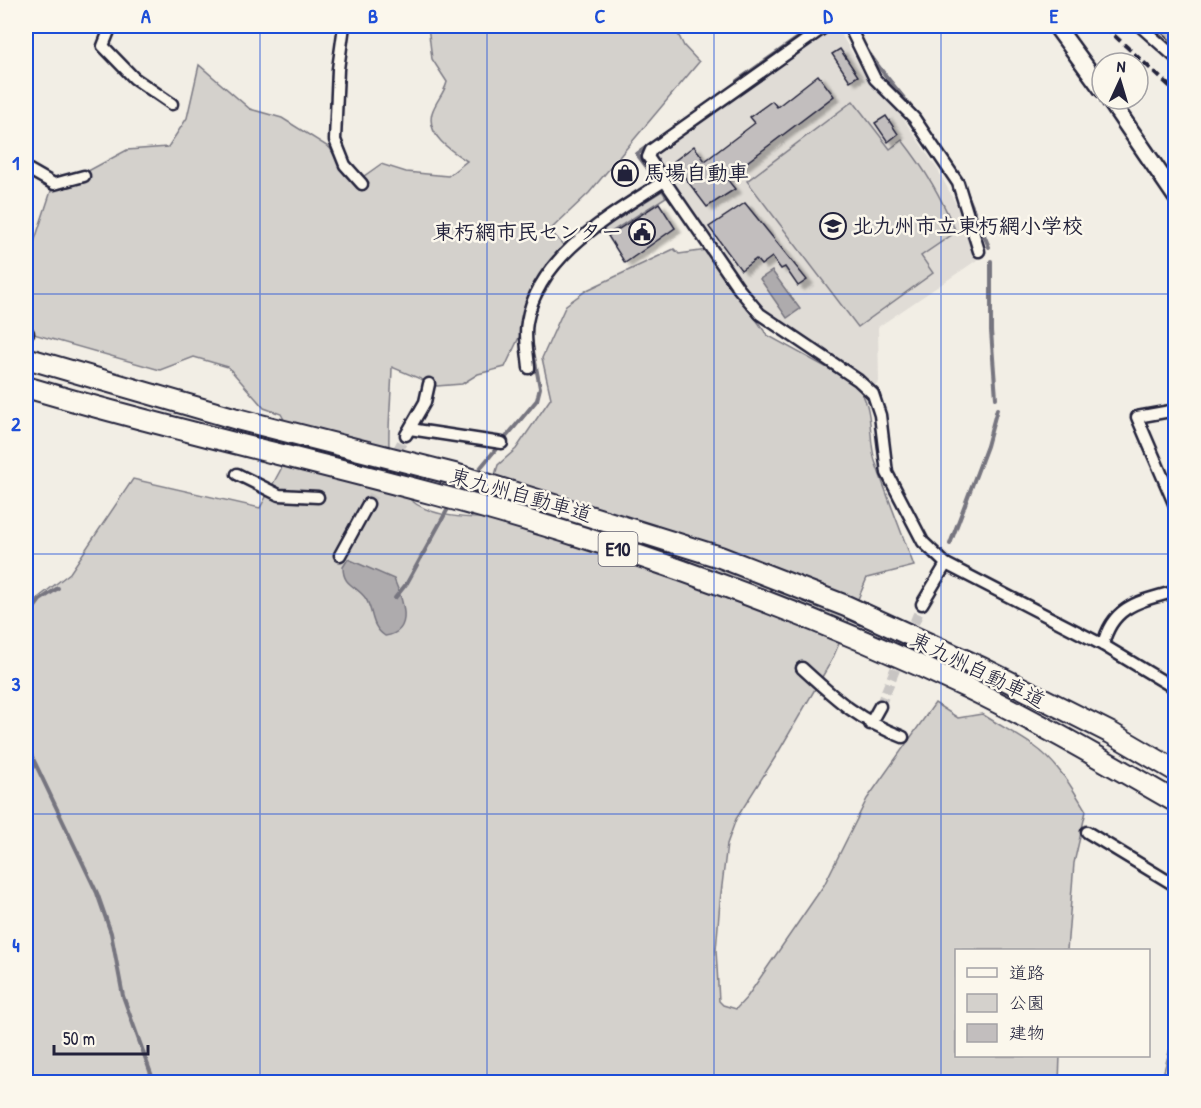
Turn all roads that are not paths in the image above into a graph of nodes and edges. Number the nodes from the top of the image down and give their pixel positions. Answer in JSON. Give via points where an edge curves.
{"nodes":[{"id":1,"x":111,"y":26,"type":"edge"},
{"id":2,"x":344,"y":26,"type":"edge"},
{"id":3,"x":826,"y":26,"type":"edge"},
{"id":4,"x":849,"y":26,"type":"edge"},
{"id":5,"x":1056,"y":26,"type":"edge"},
{"id":6,"x":1140,"y":26,"type":"edge"},
{"id":7,"x":1176,"y":58,"type":"edge"},
{"id":8,"x":1090,"y":73,"type":"edge"},
{"id":9,"x":172,"y":104,"type":"dead end"},
{"id":10,"x":1117,"y":111,"type":"edge"},
{"id":11,"x":26,"y":168,"type":"edge"},
{"id":12,"x":84,"y":176,"type":"dead end"},
{"id":13,"x":664,"y":181,"type":"junction"},
{"id":14,"x":362,"y":184,"type":"dead end"},
{"id":15,"x":1176,"y":197,"type":"edge"},
{"id":16,"x":979,"y":251,"type":"dead end"},
{"id":17,"x":26,"y":358,"type":"edge"},
{"id":18,"x":529,"y":368,"type":"dead end"},
{"id":19,"x":429,"y":384,"type":"dead end"},
{"id":20,"x":26,"y":387,"type":"edge"},
{"id":21,"x":1176,"y":410,"type":"edge"},
{"id":22,"x":501,"y":443,"type":"dead end"},
{"id":23,"x":237,"y":474,"type":"dead end"},
{"id":24,"x":318,"y":497,"type":"dead end"},
{"id":25,"x":368,"y":504,"type":"tunnel mouth"},
{"id":26,"x":1176,"y":508,"type":"edge"},
{"id":27,"x":340,"y":555,"type":"dead end"},
{"id":28,"x":946,"y":564,"type":"junction"},
{"id":29,"x":1176,"y":591,"type":"edge"},
{"id":30,"x":922,"y":604,"type":"tunnel mouth"},
{"id":31,"x":1103,"y":645,"type":"junction"},
{"id":32,"x":802,"y":668,"type":"dead end"},
{"id":33,"x":1176,"y":689,"type":"edge"},
{"id":34,"x":880,"y":706,"type":"tunnel mouth"},
{"id":35,"x":870,"y":724,"type":"junction"},
{"id":36,"x":903,"y":737,"type":"dead end"},
{"id":37,"x":1176,"y":771,"type":"edge"},
{"id":38,"x":1176,"y":802,"type":"edge"},
{"id":39,"x":1087,"y":832,"type":"dead end"},
{"id":40,"x":1176,"y":886,"type":"edge"}],
"edges":[{"from":1,"to":9,"type":"street","via":[[103,46],[134,78]]},
{"from":2,"to":14,"type":"street","via":[[335,140],[345,165]]},
{"from":3,"to":13,"type":"street","via":[[651,150],[648,157]]},
{"from":4,"to":16,"type":"street","via":[[875,79],[914,118],[958,183]]},
{"from":5,"to":8,"type":"main road"},
{"from":6,"to":7,"type":"street"},
{"from":10,"to":15,"type":"main road"},
{"from":11,"to":12,"type":"street","via":[[54,183]]},
{"from":13,"to":18,"type":"street","via":[[583,237],[553,269],[530,309],[526,337]]},
{"from":13,"to":28,"type":"street","via":[[760,314],[873,394],[880,415],[887,473],[923,542]]},
{"from":17,"to":37,"type":"highway","name":"東九州自動車道","number":"E10","via":[[237,419],[458,474],[720,557],[846,606],[982,668]]},
{"from":19,"to":22,"type":"street","via":[[425,402],[408,432]]},
{"from":20,"to":38,"type":"highway","name":"東九州自動車道","number":"E10","via":[[451,499],[707,580],[836,629],[972,690]]},
{"from":21,"to":26,"type":"street","via":[[1137,417]]},
{"from":23,"to":24,"type":"street","via":[[279,495]]},
{"from":25,"to":27,"type":"street"},
{"from":28,"to":30,"type":"street"},
{"from":28,"to":31,"type":"street"},
{"from":29,"to":31,"type":"street","via":[[1126,607],[1107,629]]},
{"from":31,"to":33,"type":"street"},
{"from":32,"to":35,"type":"street"},
{"from":34,"to":35,"type":"street"},
{"from":35,"to":36,"type":"street"},
{"from":39,"to":40,"type":"street"}]}
